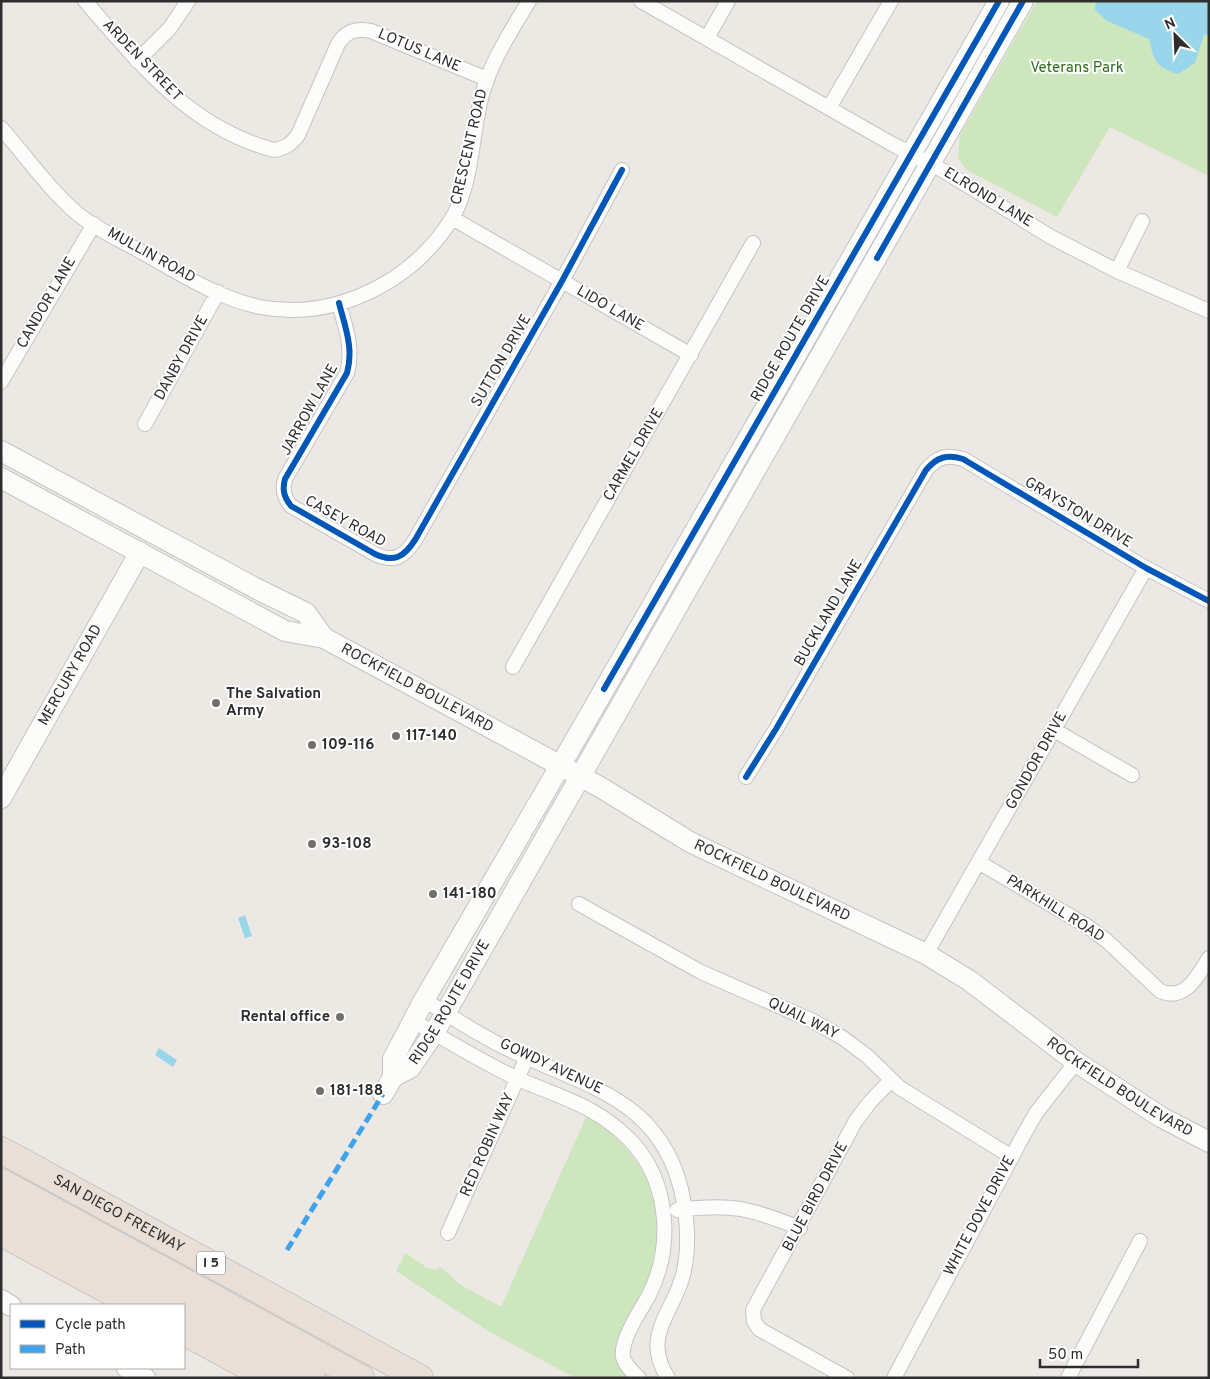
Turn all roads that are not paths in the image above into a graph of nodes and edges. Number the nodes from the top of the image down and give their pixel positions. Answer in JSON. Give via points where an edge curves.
{"nodes":[{"id":1,"x":85,"y":1,"type":"edge"},
{"id":2,"x":188,"y":1,"type":"edge"},
{"id":3,"x":529,"y":1,"type":"edge"},
{"id":4,"x":641,"y":1,"type":"edge"},
{"id":5,"x":728,"y":1,"type":"edge"},
{"id":6,"x":891,"y":1,"type":"edge"},
{"id":7,"x":999,"y":1,"type":"edge"},
{"id":8,"x":1023,"y":1,"type":"edge"},
{"id":9,"x":708,"y":38,"type":"junction"},
{"id":10,"x":137,"y":60,"type":"junction"},
{"id":11,"x":487,"y":79,"type":"junction"},
{"id":12,"x":829,"y":108,"type":"junction"},
{"id":13,"x":3,"y":135,"type":"edge"},
{"id":14,"x":284,"y":148,"type":"joint"},
{"id":15,"x":912,"y":154,"type":"junction"},
{"id":16,"x":931,"y":164,"type":"junction"},
{"id":17,"x":622,"y":170,"type":"dead end"},
{"id":18,"x":452,"y":218,"type":"junction"},
{"id":19,"x":1142,"y":221,"type":"dead end"},
{"id":20,"x":94,"y":224,"type":"junction"},
{"id":21,"x":753,"y":243,"type":"dead end"},
{"id":22,"x":1117,"y":271,"type":"junction"},
{"id":23,"x":562,"y":281,"type":"junction"},
{"id":24,"x":218,"y":292,"type":"junction"},
{"id":25,"x":339,"y":303,"type":"junction"},
{"id":26,"x":1209,"y":311,"type":"edge"},
{"id":27,"x":691,"y":355,"type":"junction"},
{"id":28,"x":1,"y":382,"type":"edge"},
{"id":29,"x":145,"y":424,"type":"dead end"},
{"id":30,"x":1,"y":451,"type":"edge"},
{"id":31,"x":934,"y":461,"type":"joint"},
{"id":32,"x":1,"y":478,"type":"edge"},
{"id":33,"x":284,"y":497,"type":"joint"},
{"id":34,"x":168,"y":540,"type":"junction"},
{"id":35,"x":140,"y":552,"type":"junction"},
{"id":36,"x":398,"y":559,"type":"joint"},
{"id":37,"x":1146,"y":568,"type":"junction"},
{"id":38,"x":1209,"y":601,"type":"edge"},
{"id":39,"x":324,"y":638,"type":"junction"},
{"id":40,"x":513,"y":667,"type":"dead end"},
{"id":41,"x":1054,"y":730,"type":"junction"},
{"id":42,"x":561,"y":765,"type":"junction"},
{"id":43,"x":1132,"y":775,"type":"dead end"},
{"id":44,"x":580,"y":776,"type":"junction"},
{"id":45,"x":746,"y":777,"type":"dead end"},
{"id":46,"x":1,"y":798,"type":"edge"},
{"id":47,"x":980,"y":863,"type":"junction"},
{"id":48,"x":579,"y":904,"type":"dead end"},
{"id":49,"x":926,"y":954,"type":"junction"},
{"id":50,"x":1209,"y":958,"type":"edge"},
{"id":51,"x":424,"y":1000,"type":"junction"},
{"id":52,"x":444,"y":1012,"type":"junction"},
{"id":53,"x":412,"y":1020,"type":"junction"},
{"id":54,"x":434,"y":1032,"type":"junction"},
{"id":55,"x":527,"y":1057,"type":"junction"},
{"id":56,"x":1076,"y":1062,"type":"junction"},
{"id":57,"x":393,"y":1076,"type":"junction"},
{"id":58,"x":518,"y":1078,"type":"junction"},
{"id":59,"x":891,"y":1080,"type":"junction"},
{"id":60,"x":383,"y":1094,"type":"dead end"},
{"id":61,"x":1209,"y":1142,"type":"edge"},
{"id":62,"x":1,"y":1150,"type":"edge"},
{"id":63,"x":1012,"y":1157,"type":"junction"},
{"id":64,"x":1,"y":1182,"type":"edge"},
{"id":65,"x":685,"y":1209,"type":"junction"},
{"id":66,"x":1,"y":1210,"type":"edge"},
{"id":67,"x":664,"y":1212,"type":"junction"},
{"id":68,"x":800,"y":1228,"type":"junction"},
{"id":69,"x":1,"y":1233,"type":"edge"},
{"id":70,"x":448,"y":1233,"type":"dead end"},
{"id":71,"x":1140,"y":1241,"type":"dead end"},
{"id":72,"x":133,"y":1304,"type":"edge"},
{"id":73,"x":176,"y":1304,"type":"edge"},
{"id":74,"x":185,"y":1309,"type":"edge"},
{"id":75,"x":185,"y":1333,"type":"edge"},
{"id":76,"x":129,"y":1369,"type":"edge"},
{"id":77,"x":146,"y":1378,"type":"edge"},
{"id":78,"x":269,"y":1378,"type":"edge"},
{"id":79,"x":312,"y":1378,"type":"edge"},
{"id":80,"x":362,"y":1378,"type":"edge"},
{"id":81,"x":420,"y":1378,"type":"edge"},
{"id":82,"x":639,"y":1378,"type":"edge"},
{"id":83,"x":668,"y":1378,"type":"edge"},
{"id":84,"x":847,"y":1378,"type":"edge"},
{"id":85,"x":894,"y":1378,"type":"edge"},
{"id":86,"x":1068,"y":1378,"type":"edge"}],
"edges":[{"from":1,"to":10,"type":"street","name":"ARDEN STREET"},
{"from":2,"to":10,"type":"street","via":[[170,28]]},
{"from":3,"to":11,"type":"street","name":"CRESCENT ROAD"},
{"from":4,"to":9,"type":"street","name":"ELROND LANE"},
{"from":5,"to":9,"type":"street"},
{"from":6,"to":12,"type":"street"},
{"from":7,"to":15,"type":"main road","name":"RIDGE ROUTE DRIVE"},
{"from":8,"to":16,"type":"main road","name":"RIDGE ROUTE DRIVE"},
{"from":9,"to":12,"type":"street","name":"ELROND LANE"},
{"from":10,"to":14,"type":"street","name":"ARDEN STREET","via":[[166,92],[216,126],[266,148]]},
{"from":11,"to":14,"type":"street","name":"LOTUS LANE","via":[[370,31],[351,31],[338,44],[298,135]]},
{"from":11,"to":18,"type":"street","name":"CRESCENT ROAD","via":[[463,189]]},
{"from":12,"to":15,"type":"street","name":"ELROND LANE"},
{"from":13,"to":20,"type":"street","name":"MULLIN ROAD","via":[[50,187]]},
{"from":15,"to":16,"type":"street","name":"ELROND LANE"},
{"from":15,"to":42,"type":"main road","name":"RIDGE ROUTE DRIVE"},
{"from":16,"to":22,"type":"street","name":"ELROND LANE","via":[[1051,237]]},
{"from":16,"to":44,"type":"main road","name":"RIDGE ROUTE DRIVE"},
{"from":17,"to":23,"type":"street","name":"SUTTON DRIVE"},
{"from":18,"to":23,"type":"street","name":"LIDO LANE"},
{"from":18,"to":25,"type":"street","name":"CRESCENT ROAD","via":[[424,253],[388,284]]},
{"from":19,"to":22,"type":"street"},
{"from":20,"to":24,"type":"street","name":"MULLIN ROAD"},
{"from":20,"to":28,"type":"street","name":"CANDOR LANE"},
{"from":21,"to":27,"type":"street","name":"CARMEL DRIVE"},
{"from":22,"to":26,"type":"street","name":"ELROND LANE"},
{"from":23,"to":27,"type":"street","name":"LIDO LANE"},
{"from":23,"to":36,"type":"street","name":"SUTTON DRIVE","via":[[415,540]]},
{"from":24,"to":25,"type":"street","name":"MULLIN ROAD","via":[[243,302],[278,309],[307,309]]},
{"from":24,"to":29,"type":"street","name":"DANBY DRIVE"},
{"from":25,"to":33,"type":"street","name":"JARROW LANE","via":[[350,347],[350,364],[285,479],[282,487]]},
{"from":27,"to":40,"type":"street","name":"CARMEL DRIVE"},
{"from":30,"to":34,"type":"main road","name":"ROCKFIELD BOULEVARD"},
{"from":31,"to":37,"type":"street","name":"GRAYSTON DRIVE","via":[[943,456],[963,459]]},
{"from":31,"to":45,"type":"street","name":"BUCKLAND LANE"},
{"from":32,"to":35,"type":"main road","name":"ROCKFIELD BOULEVARD"},
{"from":33,"to":36,"type":"street","name":"CASEY ROAD","via":[[291,506],[375,554],[385,559]]},
{"from":34,"to":35,"type":"main road"},
{"from":34,"to":39,"type":"main road","name":"ROCKFIELD BOULEVARD","via":[[306,613]]},
{"from":35,"to":39,"type":"main road","name":"ROCKFIELD BOULEVARD","via":[[286,631]]},
{"from":35,"to":46,"type":"main road","name":"MERCURY ROAD"},
{"from":37,"to":38,"type":"street","name":"GRAYSTON DRIVE"},
{"from":37,"to":41,"type":"street","name":"GONDOR DRIVE"},
{"from":39,"to":42,"type":"main road","name":"ROCKFIELD BOULEVARD"},
{"from":41,"to":43,"type":"street"},
{"from":41,"to":47,"type":"street","name":"GONDOR DRIVE"},
{"from":42,"to":44,"type":"main road","name":"ROCKFIELD BOULEVARD"},
{"from":42,"to":51,"type":"main road","name":"RIDGE ROUTE DRIVE"},
{"from":44,"to":49,"type":"main road","name":"ROCKFIELD BOULEVARD","via":[[690,842]]},
{"from":44,"to":52,"type":"main road","name":"RIDGE ROUTE DRIVE"},
{"from":47,"to":49,"type":"street","name":"GONDOR DRIVE"},
{"from":47,"to":50,"type":"street","name":"PARKHILL ROAD","via":[[1086,926],[1122,954],[1160,991],[1175,994],[1187,989]]},
{"from":48,"to":59,"type":"street","name":"QUAIL WAY","via":[[701,972],[813,1021],[867,1056]]},
{"from":49,"to":56,"type":"main road","name":"ROCKFIELD BOULEVARD","via":[[970,981]]},
{"from":51,"to":52,"type":"street","name":"GOWDY AVENUE"},
{"from":51,"to":53,"type":"main road","name":"RIDGE ROUTE DRIVE"},
{"from":52,"to":54,"type":"main road","name":"RIDGE ROUTE DRIVE"},
{"from":52,"to":55,"type":"street","name":"GOWDY AVENUE","via":[[505,1048]]},
{"from":53,"to":54,"type":"street","name":"GOWDY AVENUE"},
{"from":53,"to":57,"type":"main road","name":"RIDGE ROUTE DRIVE","via":[[393,1059]]},
{"from":54,"to":57,"type":"main road","name":"RIDGE ROUTE DRIVE","via":[[410,1068]]},
{"from":54,"to":58,"type":"street","name":"GOWDY AVENUE","via":[[448,1043]]},
{"from":55,"to":58,"type":"street","name":"RED ROBIN WAY"},
{"from":55,"to":65,"type":"street","name":"GOWDY AVENUE","via":[[586,1082],[637,1114],[673,1163]]},
{"from":56,"to":61,"type":"main road","name":"ROCKFIELD BOULEVARD","via":[[1161,1117]]},
{"from":56,"to":63,"type":"street","name":"WHITE DOVE DRIVE","via":[[1036,1113]]},
{"from":57,"to":60,"type":"main road"},
{"from":58,"to":67,"type":"street","name":"GOWDY AVENUE","via":[[596,1111],[631,1141],[649,1166],[662,1197]]},
{"from":58,"to":70,"type":"street","name":"RED ROBIN WAY"},
{"from":59,"to":63,"type":"street","name":"QUAIL WAY"},
{"from":59,"to":68,"type":"street","name":"BLUE BIRD DRIVE","via":[[862,1111]]},
{"from":62,"to":81,"type":"highway","name":"SAN DIEGO FREEWAY","number":"I 5"},
{"from":63,"to":85,"type":"street","name":"WHITE DOVE DRIVE"},
{"from":64,"to":80,"type":"highway"},
{"from":65,"to":67,"type":"street"},
{"from":65,"to":68,"type":"street","via":[[713,1206],[744,1208]]},
{"from":65,"to":83,"type":"street","name":"GOWDY AVENUE","via":[[688,1248],[683,1276],[658,1331],[657,1348]]},
{"from":66,"to":73,"type":"highway"},
{"from":67,"to":82,"type":"street","name":"GOWDY AVENUE","via":[[666,1227],[660,1264],[650,1292],[626,1337],[623,1357]]},
{"from":68,"to":84,"type":"street","name":"BLUE BIRD DRIVE","via":[[753,1310],[754,1321],[758,1329]]},
{"from":69,"to":72,"type":"highway"},
{"from":71,"to":86,"type":"street"},
{"from":74,"to":79,"type":"highway"},
{"from":75,"to":78,"type":"highway"},
{"from":76,"to":77,"type":"main road"}]}
